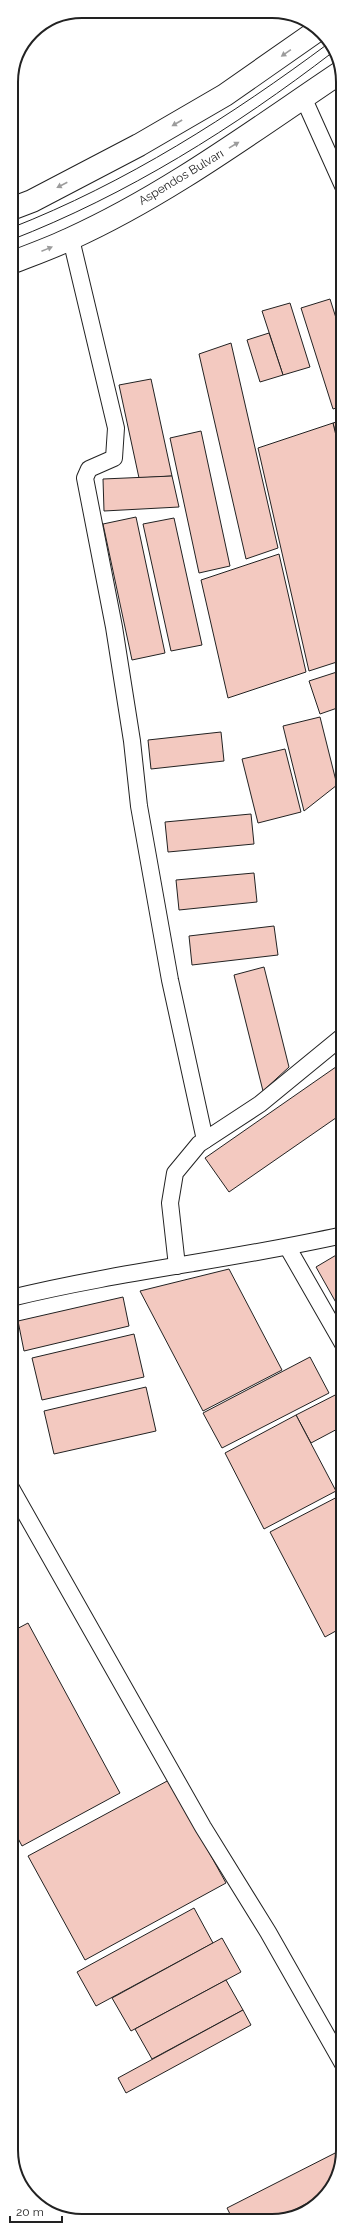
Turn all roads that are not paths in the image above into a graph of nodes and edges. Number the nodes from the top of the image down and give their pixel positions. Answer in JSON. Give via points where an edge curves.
{"nodes":[{"id":1,"x":313,"y":33,"type":"edge"},
{"id":2,"x":336,"y":75,"type":"edge"},
{"id":3,"x":303,"y":97,"type":"junction"},
{"id":4,"x":336,"y":170,"type":"edge"},
{"id":5,"x":18,"y":207,"type":"edge"},
{"id":6,"x":71,"y":239,"type":"junction"},
{"id":7,"x":18,"y":260,"type":"edge"},
{"id":8,"x":336,"y":1042,"type":"edge"},
{"id":9,"x":205,"y":1140,"type":"junction"},
{"id":10,"x":336,"y":1237,"type":"edge"},
{"id":11,"x":288,"y":1248,"type":"junction"},
{"id":12,"x":177,"y":1266,"type":"junction"},
{"id":13,"x":18,"y":1296,"type":"edge"},
{"id":14,"x":336,"y":1332,"type":"edge"},
{"id":15,"x":18,"y":1500,"type":"edge"},
{"id":16,"x":336,"y":2052,"type":"edge"}],
"edges":[{"from":1,"to":5,"type":"main road","one_way":true,"via":[[225,95],[139,145]]},
{"from":2,"to":3,"type":"main road","name":"Aspendos Bulvarı"},
{"from":3,"to":4,"type":"street"},
{"from":6,"to":3,"type":"main road","name":"Aspendos Bulvarı","one_way":true,"via":[[247,138]]},
{"from":7,"to":6,"type":"main road","name":"Aspendos Bulvarı","one_way":true},
{"from":6,"to":9,"type":"street","via":[[116,428],[114,458],[89,469],[85,478],[114,627],[132,741],[140,814],[170,980]]},
{"from":8,"to":9,"type":"street","via":[[260,1104]]},
{"from":9,"to":12,"type":"street","via":[[175,1173],[170,1203]]},
{"from":10,"to":11,"type":"street"},
{"from":11,"to":12,"type":"street"},
{"from":11,"to":14,"type":"street"},
{"from":12,"to":13,"type":"street","via":[[68,1284]]},
{"from":15,"to":16,"type":"street","via":[[203,1827],[268,1932]]}]}
